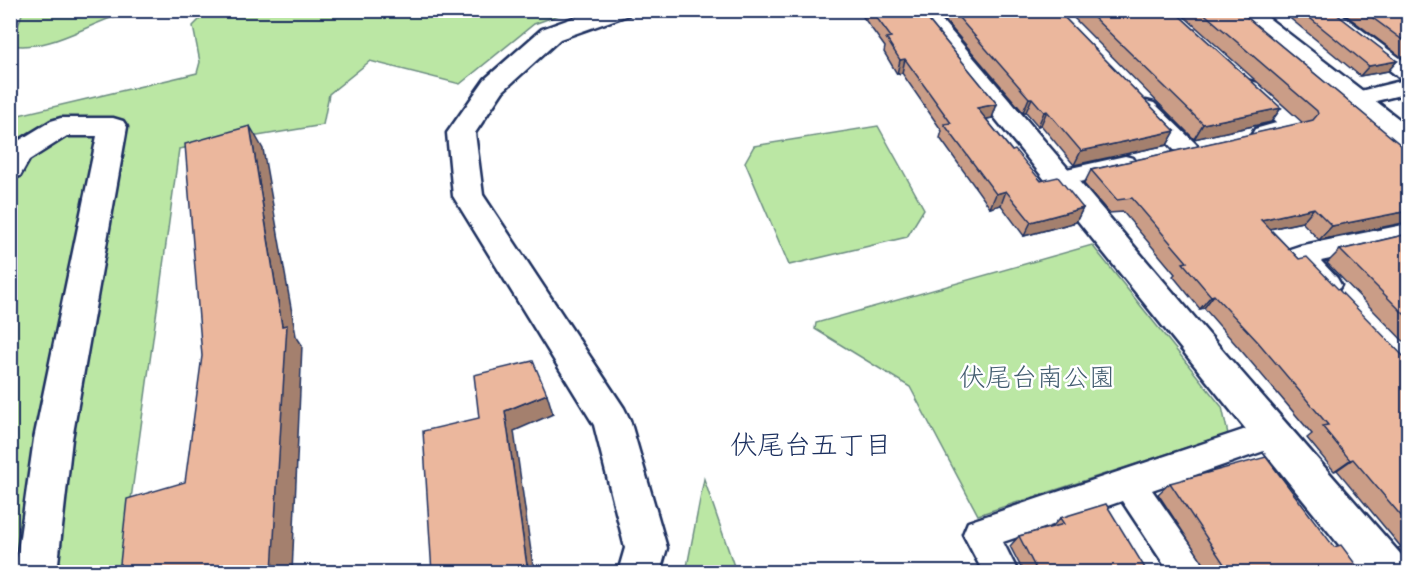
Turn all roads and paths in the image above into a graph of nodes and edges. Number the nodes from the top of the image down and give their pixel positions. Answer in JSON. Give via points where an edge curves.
{"nodes":[{"id":1,"x":620,"y":10,"type":"edge"},
{"id":2,"x":920,"y":10,"type":"edge"},
{"id":3,"x":1242,"y":10,"type":"edge"},
{"id":4,"x":1322,"y":10,"type":"edge"},
{"id":5,"x":1232,"y":73,"type":"edge"},
{"id":6,"x":1408,"y":74,"type":"edge"},
{"id":7,"x":1408,"y":86,"type":"edge"},
{"id":8,"x":1130,"y":92,"type":"edge"},
{"id":9,"x":1356,"y":99,"type":"junction"},
{"id":10,"x":1241,"y":139,"type":"edge"},
{"id":11,"x":1408,"y":140,"type":"edge"},
{"id":12,"x":1165,"y":156,"type":"edge"},
{"id":13,"x":1142,"y":161,"type":"edge"},
{"id":14,"x":10,"y":169,"type":"edge"},
{"id":15,"x":1061,"y":178,"type":"junction"},
{"id":16,"x":1408,"y":233,"type":"edge"},
{"id":17,"x":1341,"y":299,"type":"edge"},
{"id":18,"x":1270,"y":435,"type":"junction"},
{"id":19,"x":1129,"y":484,"type":"junction"},
{"id":20,"x":36,"y":573,"type":"edge"},
{"id":21,"x":639,"y":573,"type":"edge"},
{"id":22,"x":1001,"y":573,"type":"edge"},
{"id":23,"x":1189,"y":573,"type":"edge"},
{"id":24,"x":1388,"y":573,"type":"edge"}],
"edges":[{"from":1,"to":21,"type":"street","via":[[551,34],[494,85],[461,133],[468,196],[611,420],[646,548]]},
{"from":2,"to":15,"type":"street"},
{"from":3,"to":9,"type":"street"},
{"from":4,"to":6,"type":"street"},
{"from":5,"to":10,"type":"street","via":[[1294,127]]},
{"from":7,"to":9,"type":"street"},
{"from":8,"to":12,"type":"street","via":[[1198,148]]},
{"from":9,"to":11,"type":"street"},
{"from":13,"to":15,"type":"street"},
{"from":14,"to":20,"type":"street","via":[[18,154],[61,128],[113,127],[53,439]]},
{"from":15,"to":18,"type":"street"},
{"from":16,"to":17,"type":"street","via":[[1299,256]]},
{"from":18,"to":19,"type":"street"},
{"from":18,"to":24,"type":"street"},
{"from":19,"to":22,"type":"street","via":[[980,534]]},
{"from":19,"to":23,"type":"street"}]}
